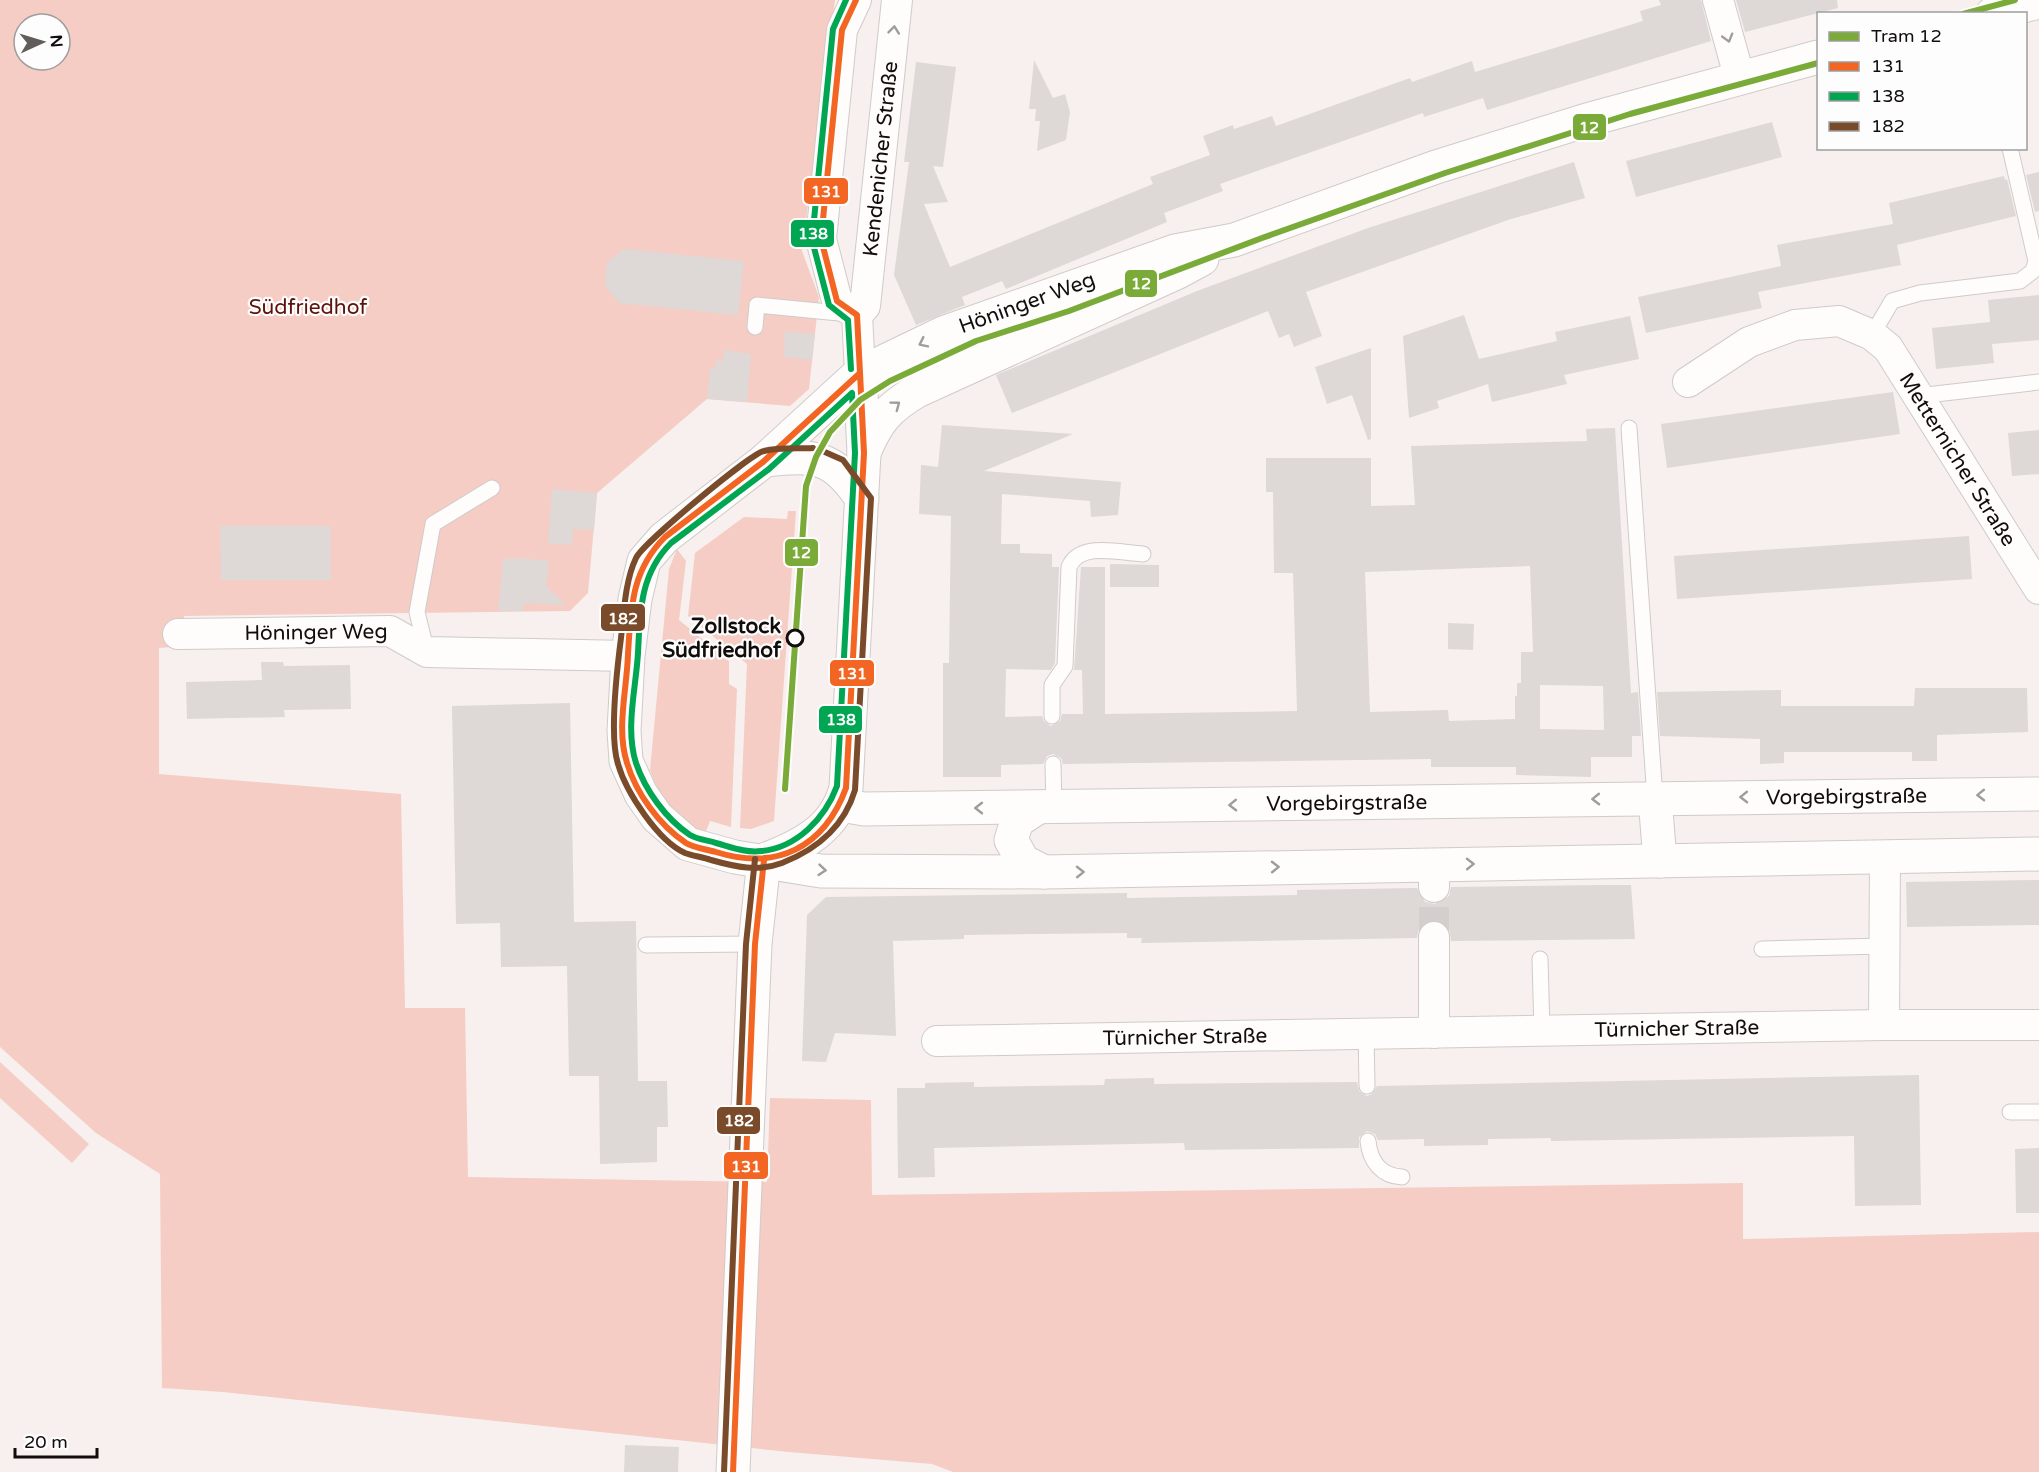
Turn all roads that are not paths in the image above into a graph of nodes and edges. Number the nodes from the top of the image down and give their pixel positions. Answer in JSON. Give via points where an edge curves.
{"nodes":[{"id":1,"x":855,"y":0,"type":"edge"},
{"id":2,"x":897,"y":0,"type":"edge"},
{"id":3,"x":1718,"y":0,"type":"edge"},
{"id":4,"x":2039,"y":2,"type":"edge"},
{"id":5,"x":2000,"y":12,"type":"edge"},
{"id":6,"x":1817,"y":57,"type":"edge"},
{"id":7,"x":1739,"y":76,"type":"junction"},
{"id":8,"x":2010,"y":150,"type":"edge"},
{"id":9,"x":1234,"y":240,"type":"junction"},
{"id":10,"x":856,"y":315,"type":"junction"},
{"id":11,"x":755,"y":327,"type":"dead end"},
{"id":12,"x":1872,"y":334,"type":"junction"},
{"id":13,"x":860,"y":373,"type":"junction"},
{"id":14,"x":1688,"y":382,"type":"dead end"},
{"id":15,"x":2039,"y":382,"type":"edge"},
{"id":16,"x":1918,"y":396,"type":"junction"},
{"id":17,"x":1629,"y":428,"type":"dead end"},
{"id":18,"x":864,"y":453,"type":"junction"},
{"id":19,"x":765,"y":460,"type":"junction"},
{"id":20,"x":492,"y":488,"type":"dead end"},
{"id":21,"x":862,"y":499,"type":"junction"},
{"id":22,"x":1143,"y":554,"type":"dead end"},
{"id":23,"x":2039,"y":589,"type":"edge"},
{"id":24,"x":177,"y":634,"type":"dead end"},
{"id":25,"x":427,"y":652,"type":"junction"},
{"id":26,"x":628,"y":656,"type":"junction"},
{"id":27,"x":1052,"y":716,"type":"dead end"},
{"id":28,"x":1053,"y":764,"type":"dead end"},
{"id":29,"x":2039,"y":794,"type":"edge"},
{"id":30,"x":1655,"y":798,"type":"junction"},
{"id":31,"x":841,"y":805,"type":"junction"},
{"id":32,"x":1045,"y":808,"type":"junction"},
{"id":33,"x":2039,"y":854,"type":"edge"},
{"id":34,"x":1885,"y":857,"type":"junction"},
{"id":35,"x":764,"y":860,"type":"junction"},
{"id":36,"x":1660,"y":861,"type":"junction"},
{"id":37,"x":1044,"y":872,"type":"junction"},
{"id":38,"x":1434,"y":938,"type":"tunnel mouth"},
{"id":39,"x":755,"y":944,"type":"junction"},
{"id":40,"x":646,"y":945,"type":"dead end"},
{"id":41,"x":1884,"y":946,"type":"junction"},
{"id":42,"x":1762,"y":949,"type":"dead end"},
{"id":43,"x":1540,"y":959,"type":"dead end"},
{"id":44,"x":1884,"y":1025,"type":"junction"},
{"id":45,"x":2039,"y":1025,"type":"edge"},
{"id":46,"x":1542,"y":1032,"type":"junction"},
{"id":47,"x":1365,"y":1034,"type":"junction"},
{"id":48,"x":1434,"y":1034,"type":"junction"},
{"id":49,"x":937,"y":1041,"type":"dead end"},
{"id":50,"x":1367,"y":1086,"type":"dead end"},
{"id":51,"x":2010,"y":1112,"type":"dead end"},
{"id":52,"x":2039,"y":1112,"type":"edge"},
{"id":53,"x":1368,"y":1141,"type":"dead end"},
{"id":54,"x":1402,"y":1178,"type":"dead end"},
{"id":55,"x":733,"y":1472,"type":"edge"}],
"edges":[{"from":1,"to":10,"type":"street","via":[[842,30],[821,239],[837,301]]},
{"from":10,"to":2,"type":"street","name":"Kendenicher Straße","one_way":true,"via":[[865,306]]},
{"from":3,"to":7,"type":"street","one_way":true},
{"from":4,"to":5,"type":"street"},
{"from":6,"to":7,"type":"street","name":"Höninger Weg"},
{"from":7,"to":9,"type":"street","name":"Höninger Weg","via":[[1436,167]]},
{"from":8,"to":12,"type":"lane","via":[[2036,261],[2033,271],[2020,281],[1920,293],[1892,301]]},
{"from":9,"to":13,"type":"street","name":"Höninger Weg","one_way":true,"via":[[1175,251],[976,321]]},
{"from":18,"to":9,"type":"street","name":"Höninger Weg","one_way":true,"via":[[890,407],[917,391],[1178,272]]},
{"from":10,"to":11,"type":"lane","via":[[757,305]]},
{"from":10,"to":13,"type":"street","name":"Kendenicher Straße"},
{"from":12,"to":14,"type":"street","name":"Metternicher Straße","via":[[1839,321],[1795,325],[1749,342]]},
{"from":12,"to":16,"type":"street","name":"Metternicher Straße","via":[[1888,348]]},
{"from":13,"to":18,"type":"street"},
{"from":13,"to":19,"type":"street","name":"Höninger Weg"},
{"from":15,"to":16,"type":"lane"},
{"from":16,"to":23,"type":"street","name":"Metternicher Straße"},
{"from":17,"to":30,"type":"lane"},
{"from":18,"to":21,"type":"street"},
{"from":19,"to":21,"type":"street","via":[[825,461],[850,480]]},
{"from":19,"to":26,"type":"street","name":"Höninger Weg","via":[[664,538],[644,561]]},
{"from":20,"to":25,"type":"lane","via":[[433,524],[417,612]]},
{"from":21,"to":31,"type":"street","via":[[847,766]]},
{"from":22,"to":27,"type":"lane","via":[[1088,551],[1072,560],[1065,666],[1052,685]]},
{"from":24,"to":25,"type":"street","name":"Höninger Weg","via":[[390,631]]},
{"from":25,"to":26,"type":"street","name":"Höninger Weg"},
{"from":26,"to":35,"type":"street","name":"Höninger Weg","via":[[624,731],[627,762],[641,794],[657,818],[688,844],[735,857]]},
{"from":28,"to":32,"type":"lane"},
{"from":29,"to":30,"type":"street","name":"Vorgebirgstraße","one_way":true},
{"from":30,"to":32,"type":"street","name":"Vorgebirgstraße","one_way":true},
{"from":30,"to":36,"type":"street"},
{"from":32,"to":31,"type":"street","name":"Vorgebirgstraße","one_way":true,"via":[[864,809]]},
{"from":31,"to":35,"type":"street","via":[[811,839]]},
{"from":32,"to":37,"type":"street","via":[[1017,821],[1011,840],[1023,861]]},
{"from":33,"to":34,"type":"street"},
{"from":34,"to":36,"type":"street"},
{"from":34,"to":41,"type":"street"},
{"from":35,"to":37,"type":"street","one_way":true,"via":[[821,871]]},
{"from":35,"to":39,"type":"street"},
{"from":37,"to":36,"type":"street","one_way":true,"via":[[1434,876]]},
{"from":38,"to":48,"type":"street"},
{"from":39,"to":40,"type":"lane"},
{"from":39,"to":55,"type":"street"},
{"from":41,"to":42,"type":"lane"},
{"from":41,"to":44,"type":"street"},
{"from":43,"to":46,"type":"lane"},
{"from":44,"to":45,"type":"street","name":"Türnicher Straße"},
{"from":44,"to":46,"type":"street","name":"Türnicher Straße"},
{"from":46,"to":48,"type":"street","name":"Türnicher Straße"},
{"from":47,"to":48,"type":"street","name":"Türnicher Straße"},
{"from":47,"to":49,"type":"street","name":"Türnicher Straße"},
{"from":47,"to":50,"type":"lane"},
{"from":51,"to":52,"type":"lane"},
{"from":53,"to":54,"type":"lane","via":[[1377,1166],[1386,1174]]}]}
